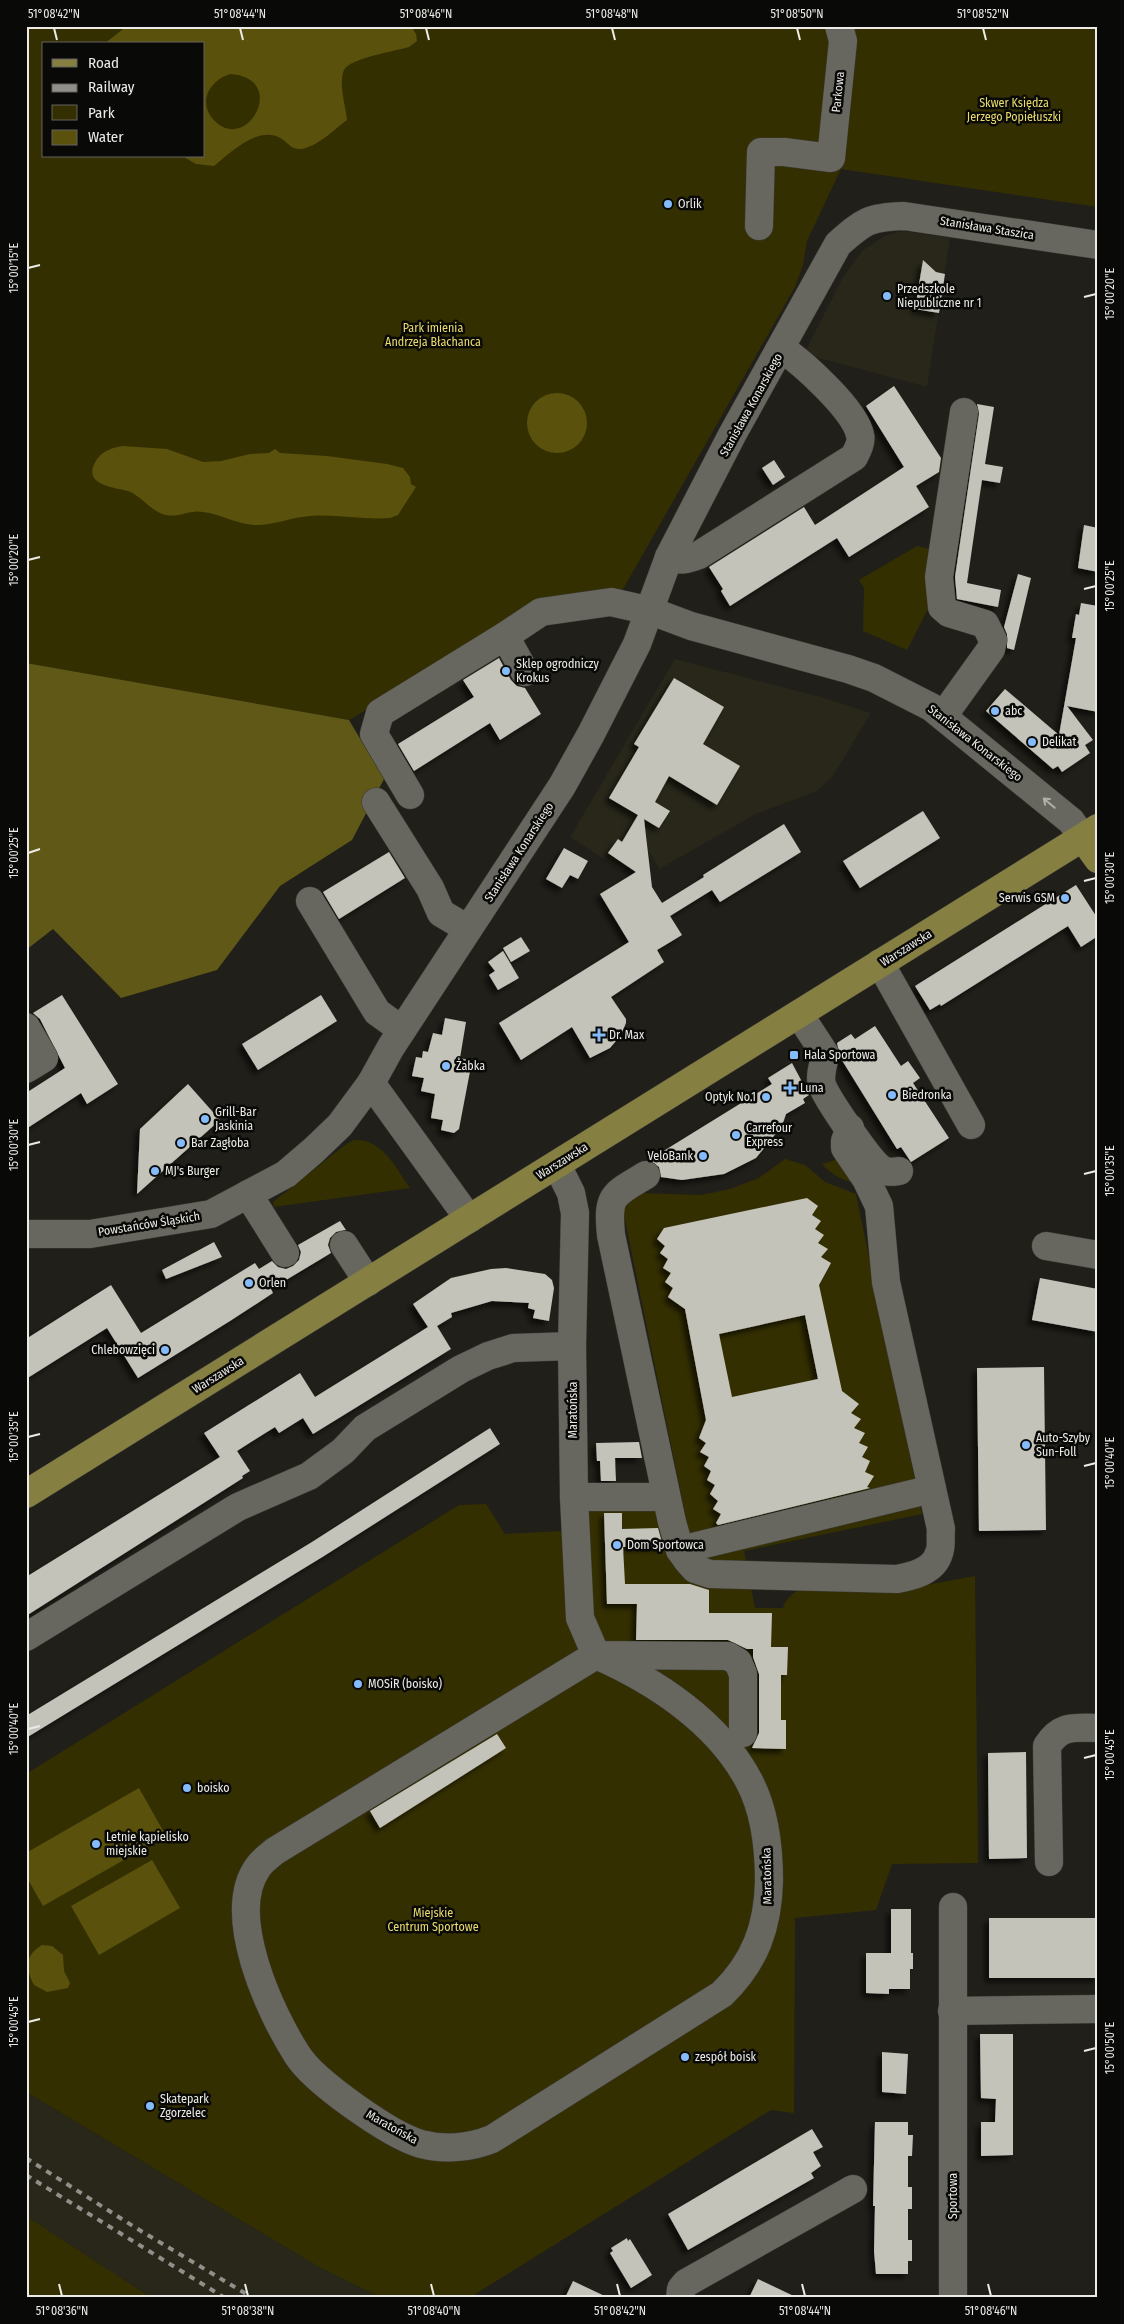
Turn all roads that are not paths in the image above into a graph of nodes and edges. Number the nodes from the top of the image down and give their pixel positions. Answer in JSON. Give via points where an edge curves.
{"nodes":[{"id":1,"x":839,"y":26,"type":"edge"},
{"id":2,"x":876,"y":217,"type":"joint"},
{"id":3,"x":758,"y":226,"type":"dead end"},
{"id":4,"x":1098,"y":245,"type":"edge"},
{"id":5,"x":782,"y":349,"type":"junction"},
{"id":6,"x":964,"y":412,"type":"dead end"},
{"id":7,"x":669,"y":557,"type":"junction"},
{"id":8,"x":651,"y":611,"type":"junction"},
{"id":9,"x":505,"y":636,"type":"junction"},
{"id":10,"x":525,"y":672,"type":"dead end"},
{"id":11,"x":943,"y":716,"type":"junction"},
{"id":12,"x":410,"y":795,"type":"dead end"},
{"id":13,"x":376,"y":802,"type":"dead end"},
{"id":14,"x":1093,"y":842,"type":"edge"},
{"id":15,"x":310,"y":901,"type":"dead end"},
{"id":16,"x":468,"y":930,"type":"junction"},
{"id":17,"x":880,"y":964,"type":"junction"},
{"id":18,"x":799,"y":1014,"type":"junction"},
{"id":19,"x":26,"y":1027,"type":"edge"},
{"id":20,"x":402,"y":1030,"type":"junction"},
{"id":21,"x":26,"y":1069,"type":"edge"},
{"id":22,"x":371,"y":1083,"type":"junction"},
{"id":23,"x":971,"y":1125,"type":"dead end"},
{"id":24,"x":850,"y":1128,"type":"junction"},
{"id":25,"x":556,"y":1165,"type":"junction"},
{"id":26,"x":899,"y":1171,"type":"dead end"},
{"id":27,"x":646,"y":1175,"type":"dead end"},
{"id":28,"x":248,"y":1194,"type":"junction"},
{"id":29,"x":469,"y":1218,"type":"junction"},
{"id":30,"x":26,"y":1234,"type":"edge"},
{"id":31,"x":344,"y":1245,"type":"dead end"},
{"id":32,"x":1046,"y":1246,"type":"dead end"},
{"id":33,"x":285,"y":1253,"type":"dead end"},
{"id":34,"x":1098,"y":1256,"type":"edge"},
{"id":35,"x":368,"y":1282,"type":"junction"},
{"id":36,"x":572,"y":1346,"type":"junction"},
{"id":37,"x":932,"y":1489,"type":"junction"},
{"id":38,"x":26,"y":1494,"type":"edge"},
{"id":39,"x":574,"y":1497,"type":"junction"},
{"id":40,"x":666,"y":1497,"type":"junction"},
{"id":41,"x":680,"y":1550,"type":"junction"},
{"id":42,"x":26,"y":1637,"type":"edge"},
{"id":43,"x":596,"y":1655,"type":"junction"},
{"id":44,"x":1098,"y":1728,"type":"edge"},
{"id":45,"x":743,"y":1733,"type":"dead end"},
{"id":46,"x":1049,"y":1862,"type":"dead end"},
{"id":47,"x":953,"y":1906,"type":"dead end"},
{"id":48,"x":1098,"y":2009,"type":"edge"},
{"id":49,"x":952,"y":2012,"type":"junction"},
{"id":50,"x":853,"y":2189,"type":"dead end"},
{"id":51,"x":678,"y":2295,"type":"edge"},
{"id":52,"x":953,"y":2298,"type":"edge"}],
"edges":[{"from":1,"to":3,"type":"street","name":"Parkowa","via":[[843,41],[831,158],[761,152]]},
{"from":2,"to":4,"type":"street","name":"Stanisława Staszica","via":[[904,216]]},
{"from":2,"to":5,"type":"street","name":"Stanisława Konarskiego","via":[[860,225],[838,244]]},
{"from":5,"to":7,"type":"street","name":"Stanisława Konarskiego","via":[[732,435]]},
{"from":5,"to":7,"type":"street","via":[[800,362],[847,410],[860,434],[858,450],[854,457],[699,555],[686,560]]},
{"from":6,"to":11,"type":"street","via":[[939,576],[940,602],[949,613],[985,624],[993,640],[992,649]]},
{"from":7,"to":8,"type":"street","name":"Stanisława Konarskiego"},
{"from":8,"to":9,"type":"street","via":[[611,602],[541,612]]},
{"from":8,"to":11,"type":"street","name":"Stanisława Konarskiego","via":[[691,626],[874,678]]},
{"from":8,"to":16,"type":"street","name":"Stanisława Konarskiego","via":[[630,659],[562,786]]},
{"from":9,"to":10,"type":"street"},
{"from":9,"to":12,"type":"street","via":[[380,713],[374,734]]},
{"from":14,"to":11,"type":"street","name":"Stanisława Konarskiego","one_way":true},
{"from":13,"to":16,"type":"street","via":[[430,888],[441,913]]},
{"from":14,"to":17,"type":"main road","name":"Warszawska"},
{"from":15,"to":20,"type":"street","via":[[377,1012]]},
{"from":16,"to":20,"type":"street","name":"Stanisława Konarskiego"},
{"from":17,"to":18,"type":"main road","name":"Warszawska"},
{"from":17,"to":23,"type":"street"},
{"from":18,"to":24,"type":"street","via":[[825,1054],[822,1085]]},
{"from":18,"to":25,"type":"main road","name":"Warszawska"},
{"from":19,"to":21,"type":"street","via":[[44,1058]]},
{"from":20,"to":22,"type":"street","name":"Stanisława Konarskiego"},
{"from":22,"to":28,"type":"street","name":"Powstańców Śląskich","via":[[340,1125],[314,1150],[286,1174]]},
{"from":22,"to":29,"type":"street"},
{"from":24,"to":26,"type":"street","via":[[882,1170]]},
{"from":24,"to":37,"type":"street","via":[[845,1148],[879,1206],[886,1282]]},
{"from":25,"to":29,"type":"main road","name":"Warszawska"},
{"from":25,"to":36,"type":"street","name":"Maratońska","via":[[571,1193],[575,1213]]},
{"from":27,"to":40,"type":"street","via":[[618,1192],[612,1198],[609,1212],[611,1235]]},
{"from":28,"to":30,"type":"street","name":"Powstańców Śląskich","via":[[211,1214],[90,1234]]},
{"from":28,"to":33,"type":"street"},
{"from":29,"to":35,"type":"main road","name":"Warszawska"},
{"from":31,"to":35,"type":"street"},
{"from":32,"to":34,"type":"street"},
{"from":35,"to":38,"type":"main road","name":"Warszawska"},
{"from":36,"to":39,"type":"street","name":"Maratońska"},
{"from":36,"to":42,"type":"street","via":[[513,1348],[460,1369],[365,1428],[343,1451],[309,1476],[238,1507]]},
{"from":37,"to":41,"type":"street"},
{"from":37,"to":41,"type":"street","via":[[941,1529],[940,1553],[931,1566],[912,1576],[897,1579],[710,1574],[695,1569]]},
{"from":39,"to":40,"type":"street"},
{"from":39,"to":43,"type":"street","name":"Maratońska","via":[[580,1618]]},
{"from":40,"to":41,"type":"street"},
{"from":43,"to":43,"type":"street","name":"Maratońska","via":[[660,1688],[695,1715],[732,1755],[750,1782],[763,1820],[767,1846],[768,1907],[760,1936],[749,1963],[722,1994],[492,2139],[461,2148],[421,2144],[399,2134],[348,2100],[316,2076],[298,2056],[256,1969],[245,1906],[249,1887],[258,1867],[298,1835]]},
{"from":43,"to":45,"type":"street","via":[[728,1656],[738,1662],[744,1674]]},
{"from":44,"to":46,"type":"street","via":[[1061,1730],[1047,1746]]},
{"from":47,"to":49,"type":"street","name":"Sportowa"},
{"from":48,"to":49,"type":"street"},
{"from":49,"to":52,"type":"street","name":"Sportowa"},
{"from":50,"to":51,"type":"street","via":[[686,2283]]}]}
